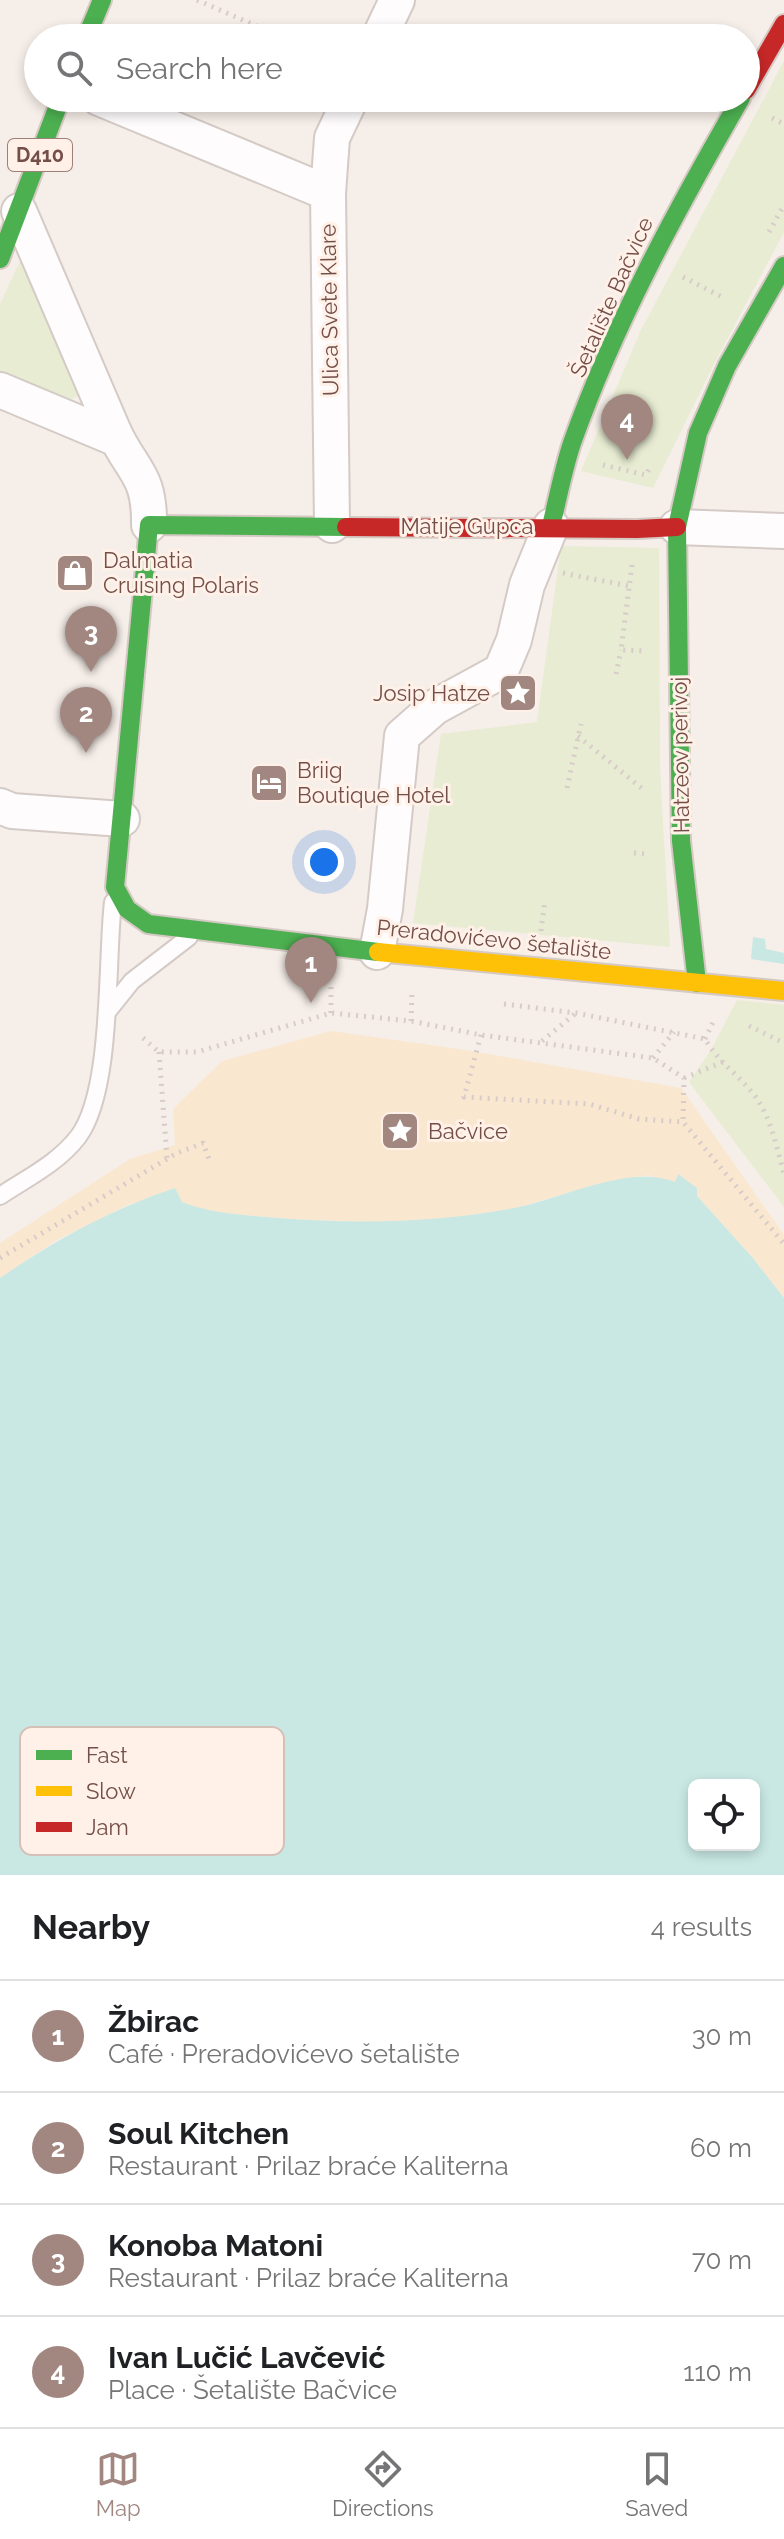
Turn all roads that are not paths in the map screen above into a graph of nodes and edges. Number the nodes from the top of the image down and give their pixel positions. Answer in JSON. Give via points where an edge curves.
{"nodes":[{"id":1,"x":102,"y":0,"type":"edge"},
{"id":2,"x":397,"y":0,"type":"edge"},
{"id":3,"x":92,"y":24,"type":"edge"},
{"id":4,"x":386,"y":24,"type":"edge"},
{"id":5,"x":784,"y":24,"type":"edge"},
{"id":6,"x":760,"y":66,"type":"edge"},
{"id":7,"x":56,"y":112,"type":"edge"},
{"id":8,"x":133,"y":112,"type":"edge"},
{"id":9,"x":344,"y":112,"type":"edge"},
{"id":10,"x":733,"y":112,"type":"edge"},
{"id":11,"x":328,"y":193,"type":"junction"},
{"id":12,"x":19,"y":211,"type":"junction"},
{"id":13,"x":0,"y":259,"type":"edge"},
{"id":14,"x":784,"y":266,"type":"edge"},
{"id":15,"x":0,"y":390,"type":"edge"},
{"id":16,"x":117,"y":439,"type":"junction"},
{"id":17,"x":149,"y":525,"type":"junction"},
{"id":18,"x":332,"y":525,"type":"junction"},
{"id":19,"x":551,"y":526,"type":"junction"},
{"id":20,"x":677,"y":527,"type":"junction"},
{"id":21,"x":784,"y":531,"type":"edge"},
{"id":22,"x":0,"y":806,"type":"edge"},
{"id":23,"x":122,"y":819,"type":"junction"},
{"id":24,"x":115,"y":887,"type":"junction"},
{"id":25,"x":200,"y":931,"type":"junction"},
{"id":26,"x":377,"y":952,"type":"junction"},
{"id":27,"x":697,"y":983,"type":"junction"},
{"id":28,"x":784,"y":991,"type":"edge"},
{"id":29,"x":108,"y":1011,"type":"junction"},
{"id":30,"x":0,"y":1196,"type":"edge"}],
"edges":[{"from":1,"to":3,"type":"street"},
{"from":2,"to":4,"type":"street"},
{"from":5,"to":6,"type":"street"},
{"from":7,"to":12,"type":"street","number":"D410"},
{"from":8,"to":11,"type":"street"},
{"from":9,"to":11,"type":"street","name":"Ulica Svete Klare","via":[[332,138]]},
{"from":10,"to":19,"type":"street","name":"Šetalište Bačvice","via":[[674,215],[617,336],[572,445]]},
{"from":11,"to":18,"type":"street","name":"Ulica Svete Klare"},
{"from":12,"to":13,"type":"street","number":"D410"},
{"from":12,"to":16,"type":"street"},
{"from":14,"to":20,"type":"street","via":[[727,366],[698,433]]},
{"from":15,"to":16,"type":"street"},
{"from":16,"to":17,"type":"street","via":[[144,482]]},
{"from":17,"to":18,"type":"street","name":"Matije Gupca"},
{"from":17,"to":23,"type":"street"},
{"from":18,"to":19,"type":"street","name":"Matije Gupca"},
{"from":19,"to":20,"type":"street","name":"Matije Gupca"},
{"from":19,"to":26,"type":"street","via":[[501,671],[435,707],[402,736]]},
{"from":20,"to":21,"type":"street","name":"Matije Gupca"},
{"from":20,"to":27,"type":"street","name":"Hatzeov perivoj","via":[[681,820]]},
{"from":22,"to":23,"type":"street"},
{"from":23,"to":24,"type":"street"},
{"from":24,"to":25,"type":"street","name":"Preradovićevo šetalište","via":[[130,915],[148,924]]},
{"from":24,"to":29,"type":"lane"},
{"from":25,"to":26,"type":"street","name":"Preradovićevo šetalište"},
{"from":25,"to":29,"type":"lane","via":[[154,961]]},
{"from":26,"to":27,"type":"street","name":"Preradovićevo šetalište"},
{"from":27,"to":28,"type":"street","name":"Preradovićevo šetalište"},
{"from":29,"to":30,"type":"lane","via":[[94,1096],[80,1135],[59,1157]]}]}
